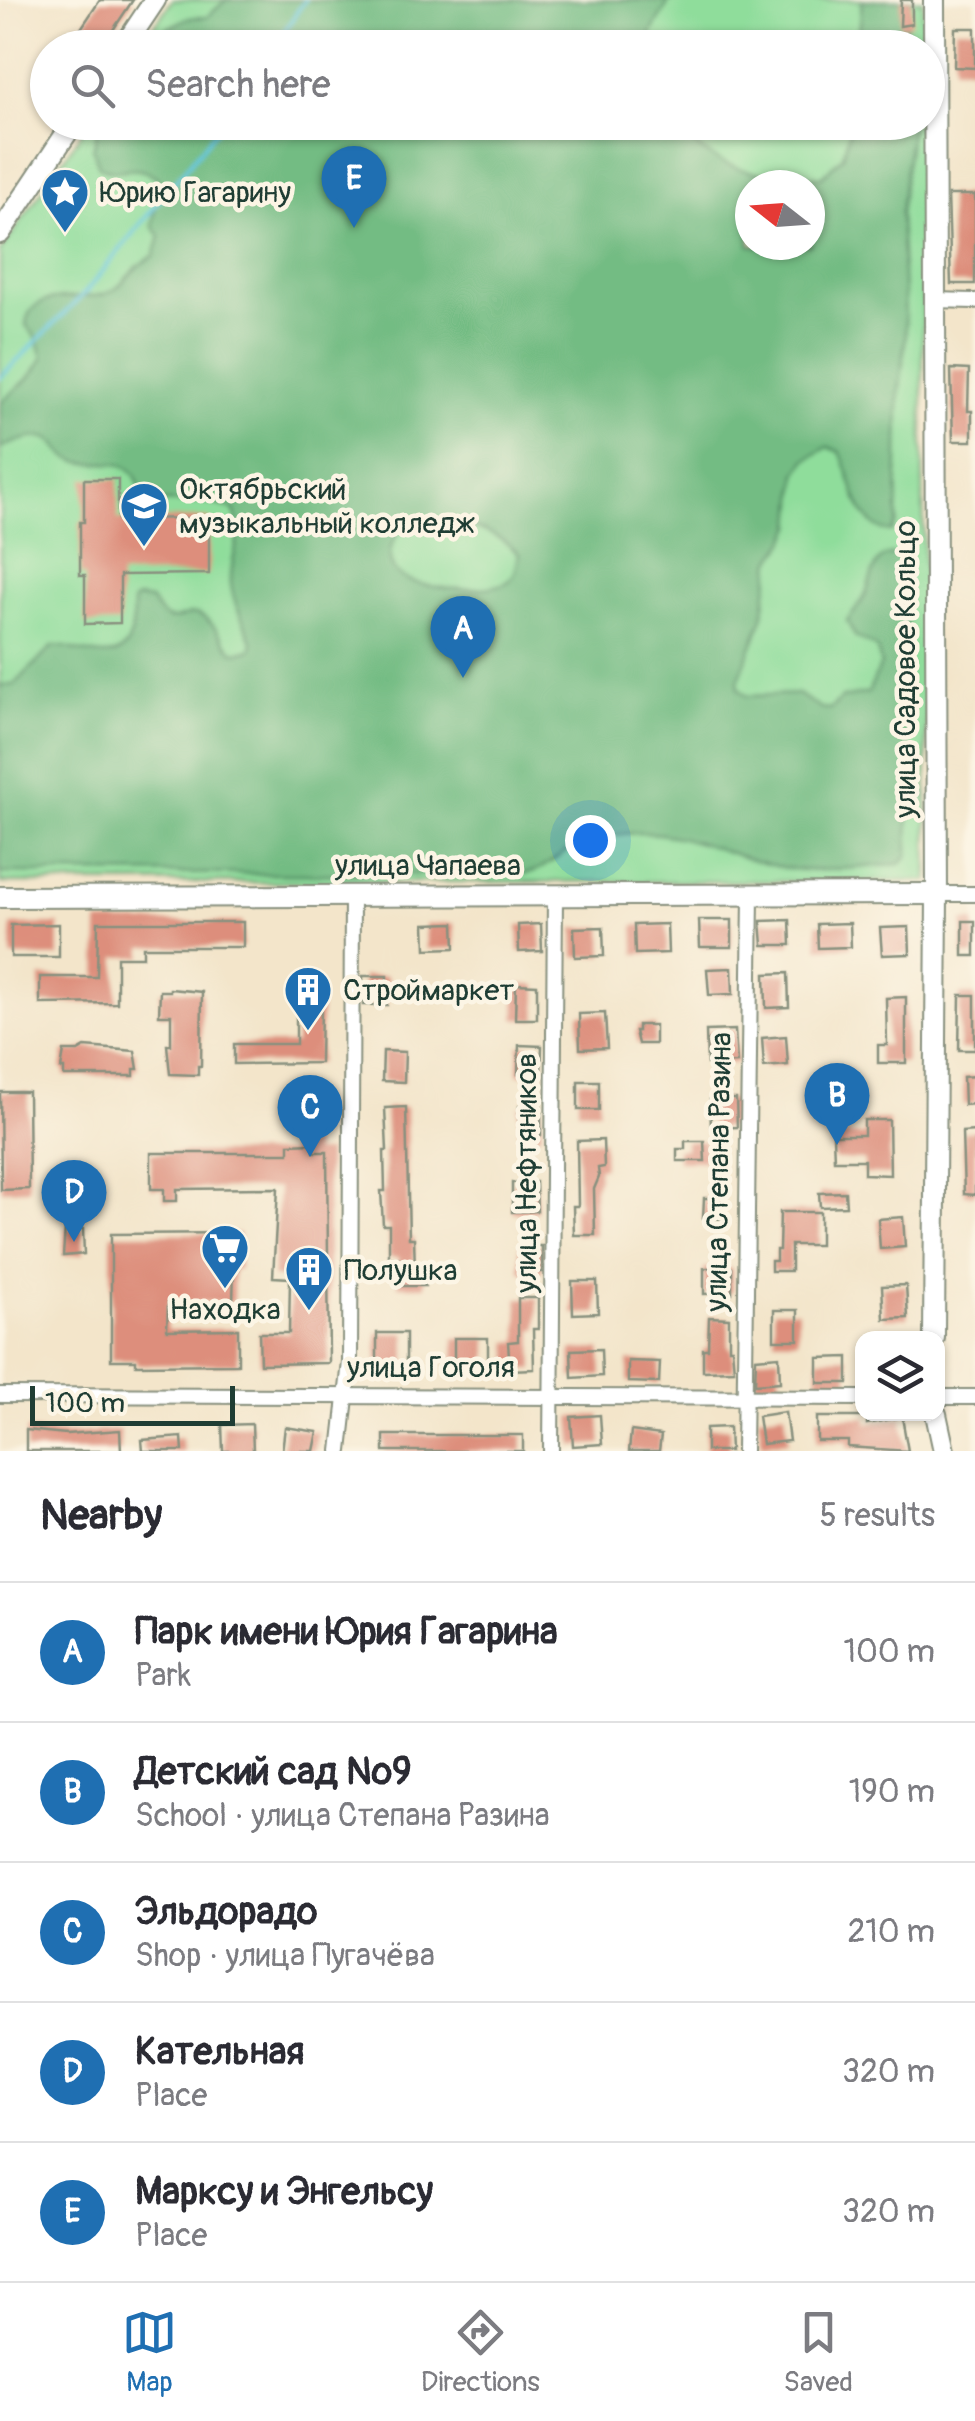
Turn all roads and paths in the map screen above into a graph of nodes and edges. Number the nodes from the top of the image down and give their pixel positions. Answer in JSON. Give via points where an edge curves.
{"nodes":[{"id":1,"x":155,"y":0,"type":"edge"},
{"id":2,"x":934,"y":0,"type":"edge"},
{"id":3,"x":136,"y":30,"type":"edge"},
{"id":4,"x":934,"y":30,"type":"edge"},
{"id":5,"x":62,"y":140,"type":"edge"},
{"id":6,"x":933,"y":140,"type":"edge"},
{"id":7,"x":0,"y":233,"type":"edge"},
{"id":8,"x":932,"y":300,"type":"junction"},
{"id":9,"x":975,"y":301,"type":"edge"},
{"id":10,"x":352,"y":894,"type":"junction"},
{"id":11,"x":937,"y":894,"type":"junction"},
{"id":12,"x":975,"y":894,"type":"edge"},
{"id":13,"x":751,"y":895,"type":"junction"},
{"id":14,"x":554,"y":896,"type":"junction"},
{"id":15,"x":0,"y":897,"type":"edge"},
{"id":16,"x":934,"y":1331,"type":"edge"},
{"id":17,"x":553,"y":1394,"type":"junction"},
{"id":18,"x":0,"y":1395,"type":"edge"},
{"id":19,"x":346,"y":1395,"type":"junction"},
{"id":20,"x":742,"y":1398,"type":"junction"},
{"id":21,"x":855,"y":1398,"type":"edge"},
{"id":22,"x":945,"y":1398,"type":"edge"},
{"id":23,"x":975,"y":1398,"type":"edge"},
{"id":24,"x":938,"y":1421,"type":"edge"},
{"id":25,"x":340,"y":1451,"type":"edge"},
{"id":26,"x":551,"y":1451,"type":"edge"},
{"id":27,"x":744,"y":1451,"type":"edge"},
{"id":28,"x":944,"y":1451,"type":"edge"}],
"edges":[{"from":1,"to":3,"type":"main road"},
{"from":2,"to":4,"type":"main road","name":"улица Садовое Кольцо"},
{"from":5,"to":7,"type":"main road"},
{"from":6,"to":8,"type":"main road","name":"улица Садовое Кольцо"},
{"from":8,"to":9,"type":"street"},
{"from":8,"to":11,"type":"main road","name":"улица Садовое Кольцо"},
{"from":10,"to":14,"type":"main road","name":"улица Чапаева"},
{"from":10,"to":15,"type":"main road","name":"улица Чапаева"},
{"from":10,"to":19,"type":"street"},
{"from":11,"to":12,"type":"street","name":"улица Чапаева"},
{"from":11,"to":13,"type":"main road","name":"улица Чапаева"},
{"from":11,"to":16,"type":"main road","name":"улица Садовое Кольцо"},
{"from":13,"to":14,"type":"main road","name":"улица Чапаева"},
{"from":13,"to":20,"type":"street","name":"улица Степана Разина"},
{"from":14,"to":17,"type":"street","name":"улица Нефтяников"},
{"from":17,"to":19,"type":"street","name":"улица Гоголя"},
{"from":17,"to":20,"type":"street","name":"улица Гоголя"},
{"from":17,"to":26,"type":"street","name":"улица Нефтяников"},
{"from":18,"to":19,"type":"street","name":"улица Гоголя"},
{"from":19,"to":25,"type":"street"},
{"from":20,"to":21,"type":"street","name":"улица Гоголя"},
{"from":20,"to":27,"type":"street","name":"улица Степана Разина"},
{"from":22,"to":23,"type":"street"},
{"from":24,"to":28,"type":"main road"}]}
